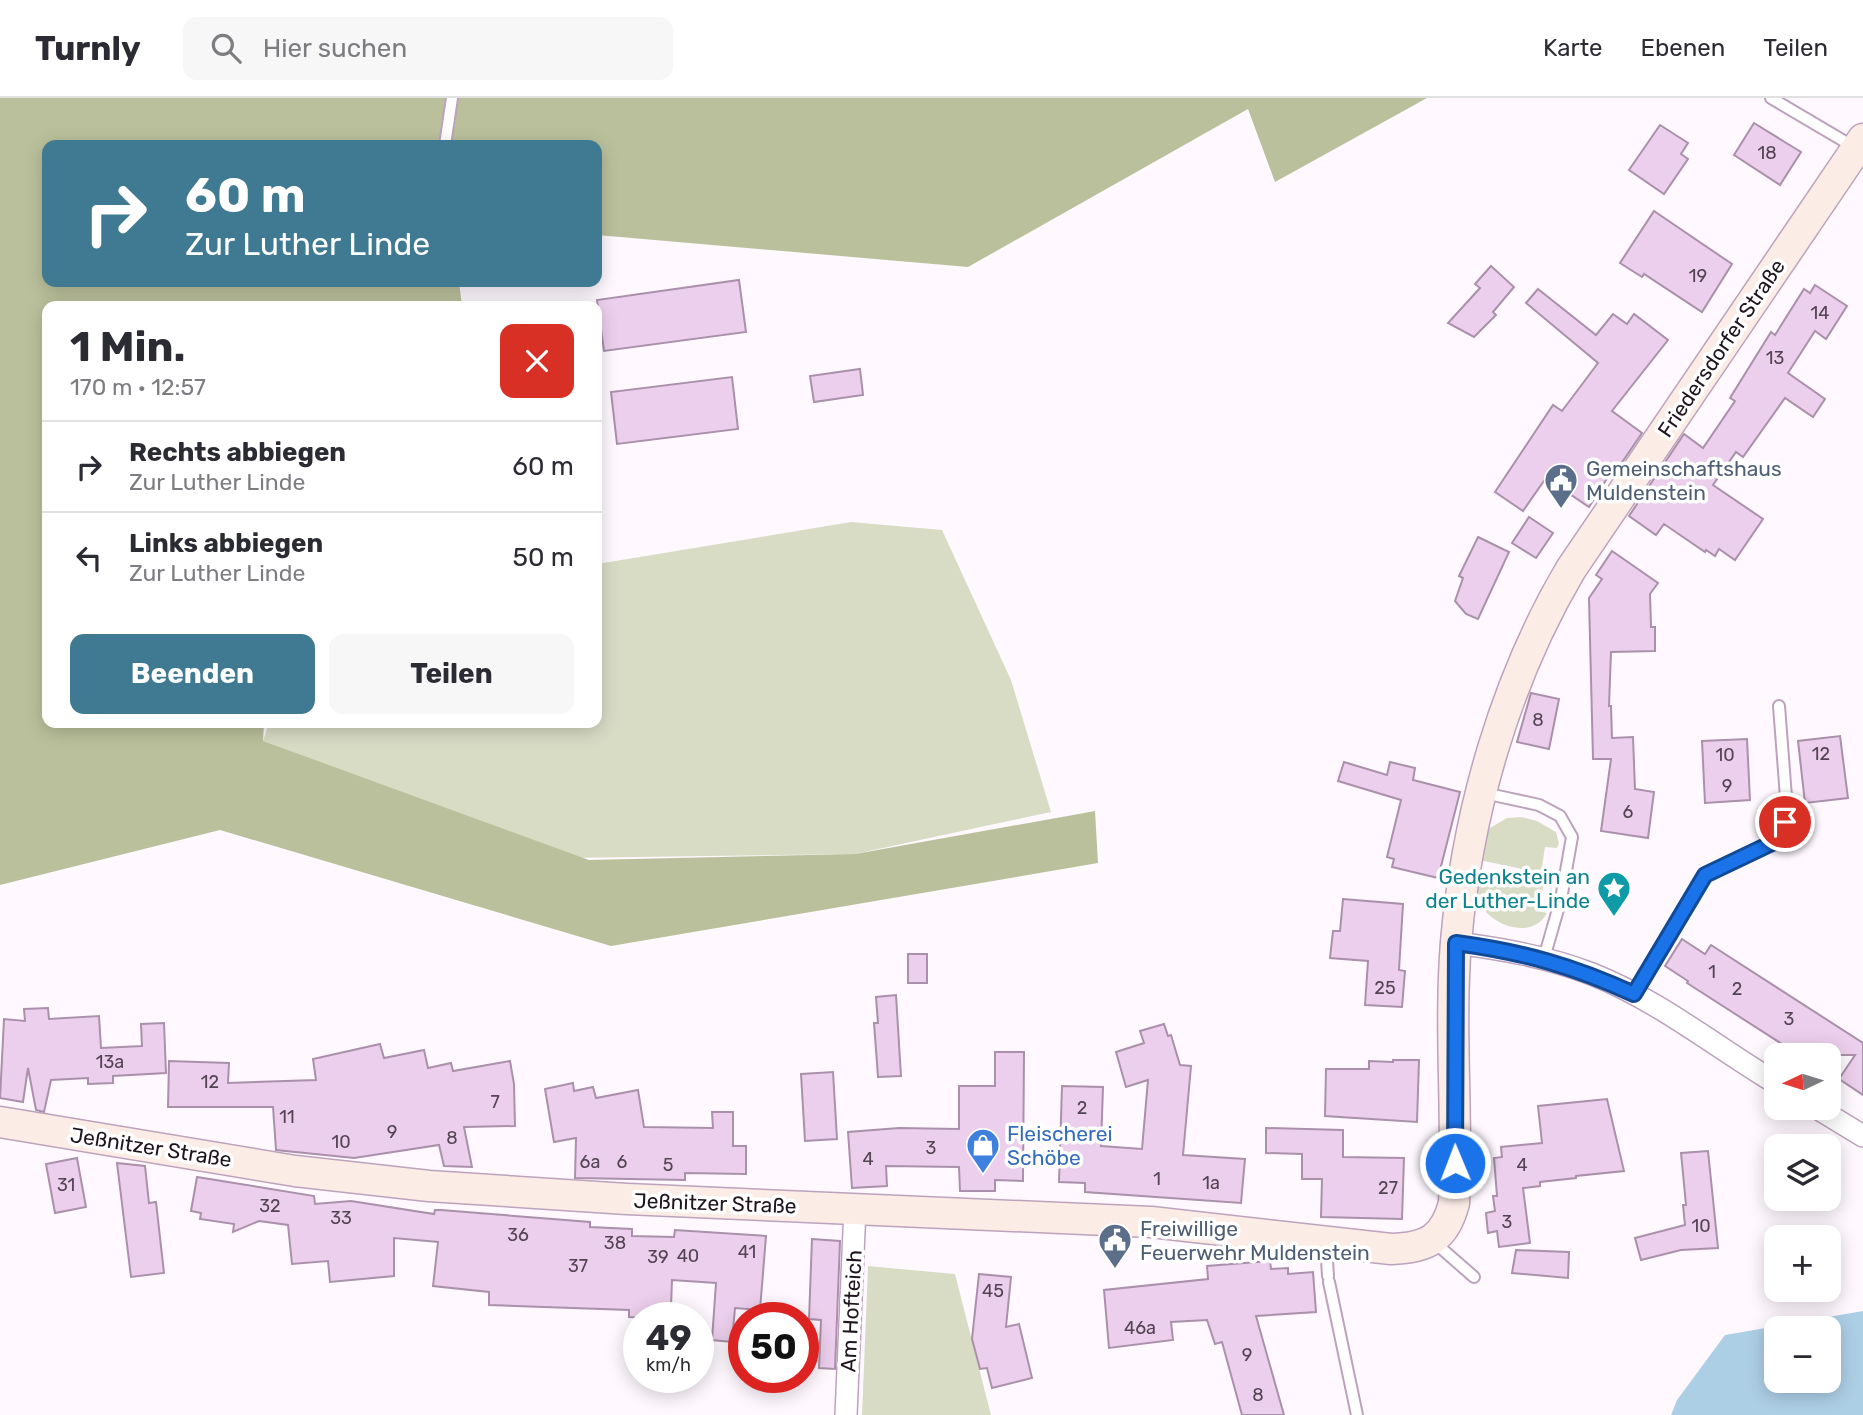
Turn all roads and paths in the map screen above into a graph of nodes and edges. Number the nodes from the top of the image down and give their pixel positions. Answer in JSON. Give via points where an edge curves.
{"nodes":[{"id":1,"x":452,"y":98,"type":"edge"},
{"id":2,"x":1771,"y":98,"type":"edge"},
{"id":3,"x":446,"y":140,"type":"edge"},
{"id":4,"x":1860,"y":144,"type":"edge"},
{"id":5,"x":1779,"y":706,"type":"dead end"},
{"id":6,"x":1483,"y":793,"type":"junction"},
{"id":7,"x":1456,"y":943,"type":"junction"},
{"id":8,"x":1544,"y":958,"type":"junction"},
{"id":9,"x":1634,"y":994,"type":"junction"},
{"id":10,"x":1764,"y":1075,"type":"edge"},
{"id":11,"x":1837,"y":1120,"type":"edge"},
{"id":12,"x":0,"y":1122,"type":"edge"},
{"id":13,"x":1863,"y":1136,"type":"edge"},
{"id":14,"x":855,"y":1208,"type":"junction"},
{"id":15,"x":1432,"y":1240,"type":"junction"},
{"id":16,"x":1326,"y":1243,"type":"junction"},
{"id":17,"x":1474,"y":1277,"type":"dead end"},
{"id":18,"x":846,"y":1415,"type":"edge"},
{"id":19,"x":1357,"y":1415,"type":"edge"}],
"edges":[{"from":1,"to":3,"type":"lane"},
{"from":2,"to":4,"type":"lane"},
{"from":4,"to":6,"type":"main road","name":"Friedersdorfer Straße","via":[[1552,601],[1521,668]]},
{"from":5,"to":9,"type":"lane","via":[[1787,810],[1780,833],[1760,850],[1705,875]]},
{"from":6,"to":7,"type":"main road","name":"Friedersdorfer Straße"},
{"from":6,"to":8,"type":"lane","via":[[1539,805],[1560,816],[1572,837],[1556,922]]},
{"from":7,"to":8,"type":"street"},
{"from":7,"to":15,"type":"main road","name":"Friedersdorfer Straße","via":[[1454,1203],[1445,1228]]},
{"from":8,"to":9,"type":"street"},
{"from":9,"to":10,"type":"street"},
{"from":11,"to":13,"type":"street"},
{"from":12,"to":14,"type":"main road","name":"Jeßnitzer Straße","via":[[385,1182],[626,1199]]},
{"from":14,"to":16,"type":"main road","name":"Jeßnitzer Straße","via":[[1151,1222]]},
{"from":14,"to":18,"type":"street","name":"Am Hofteich"},
{"from":15,"to":16,"type":"main road","name":"Jeßnitzer Straße","via":[[1400,1249]]},
{"from":15,"to":17,"type":"lane"},
{"from":16,"to":19,"type":"lane","via":[[1328,1279]]}]}
